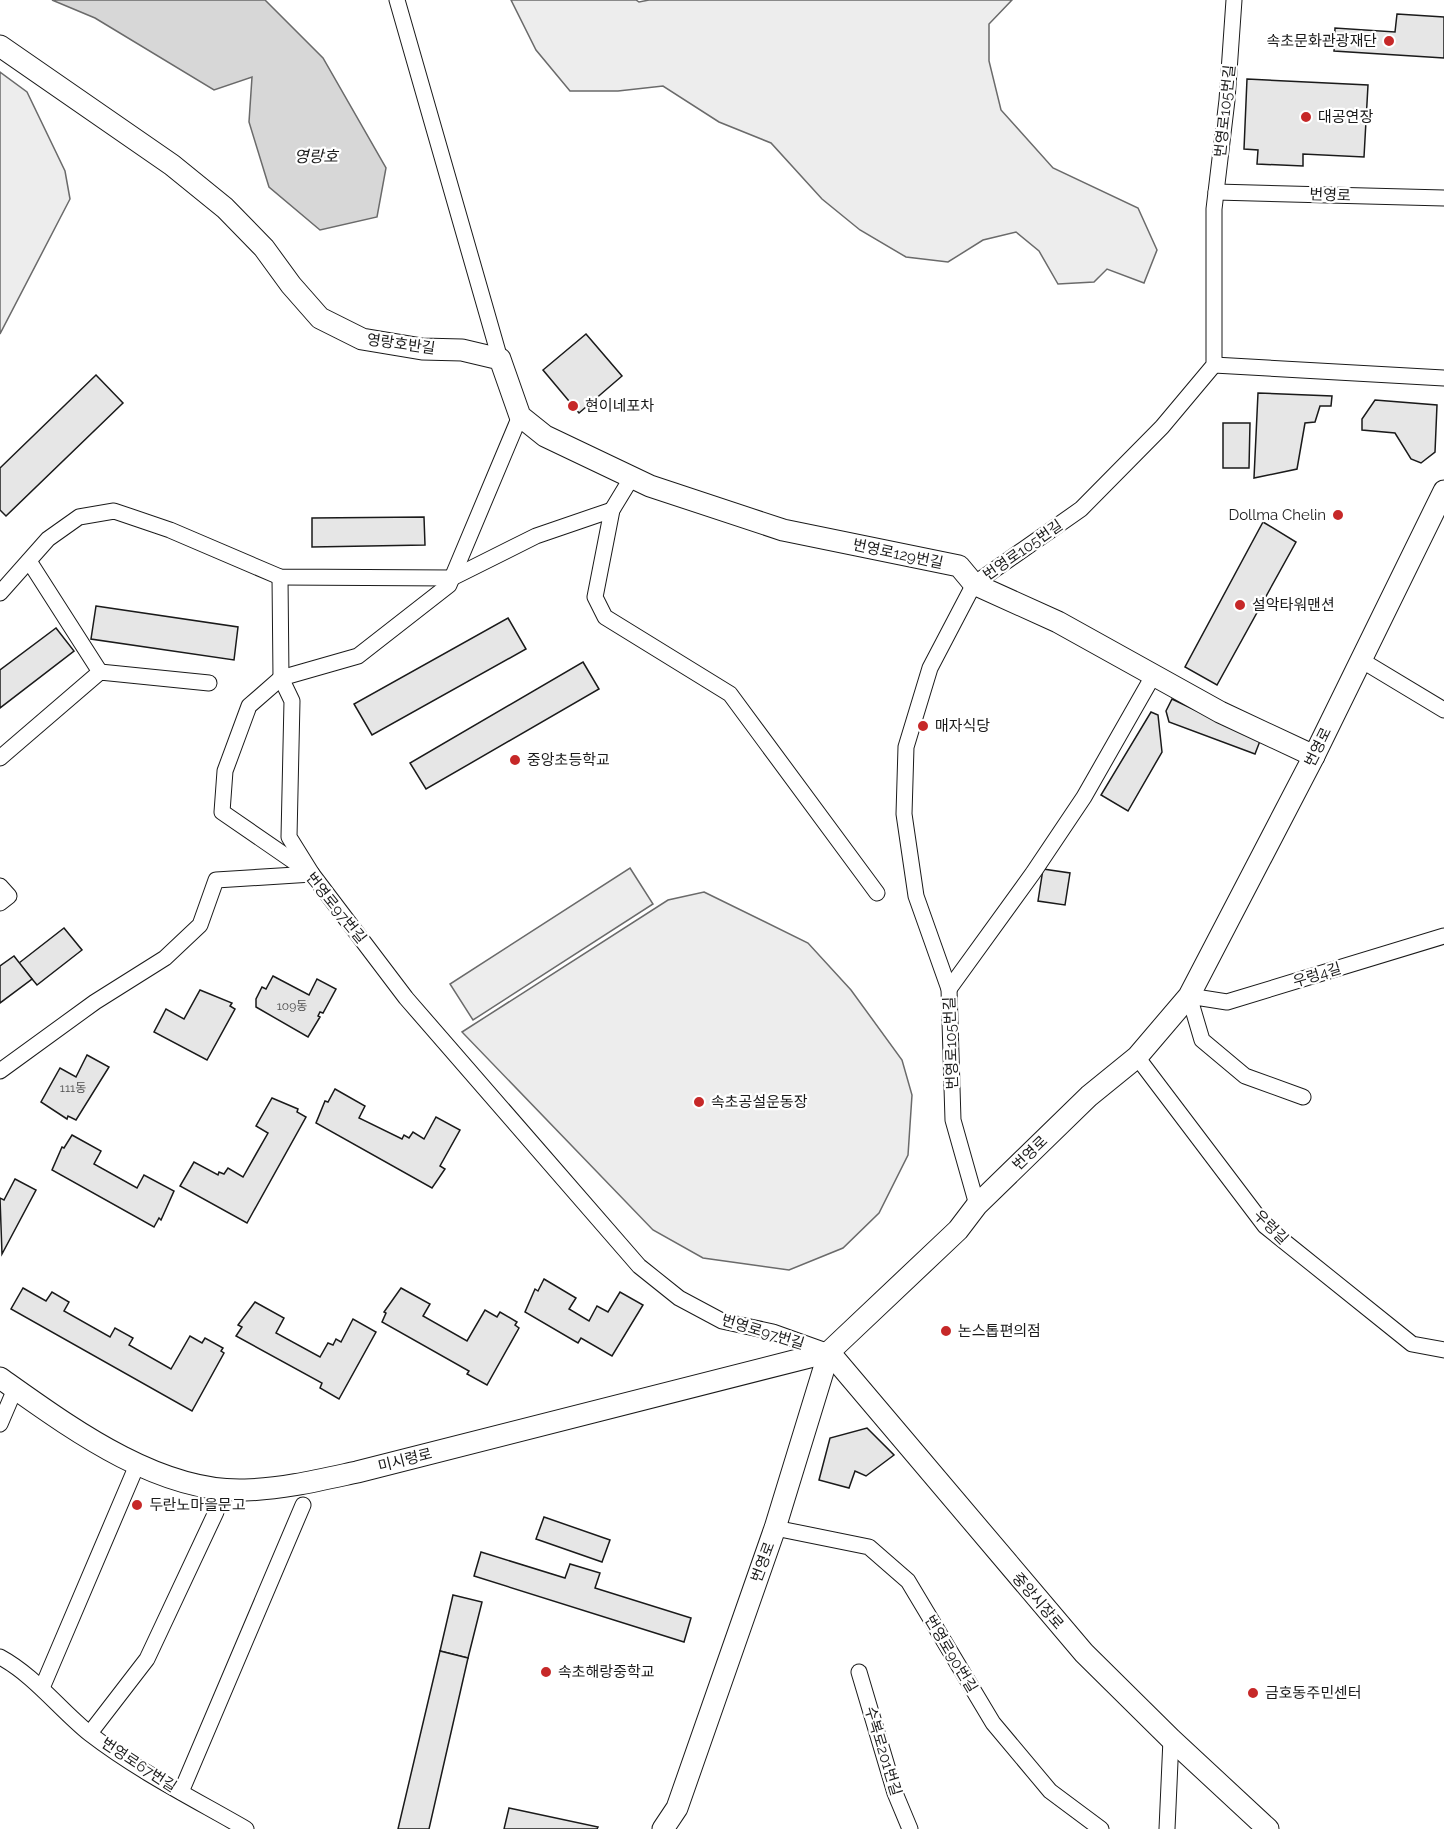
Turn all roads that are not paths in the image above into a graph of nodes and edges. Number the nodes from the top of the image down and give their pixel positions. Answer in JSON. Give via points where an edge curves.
{"nodes":[{"id":1,"x":397,"y":0,"type":"edge"},
{"id":2,"x":1234,"y":0,"type":"edge"},
{"id":3,"x":0,"y":46,"type":"edge"},
{"id":4,"x":1216,"y":192,"type":"junction"},
{"id":5,"x":1444,"y":198,"type":"edge"},
{"id":6,"x":500,"y":359,"type":"junction"},
{"id":7,"x":1214,"y":365,"type":"junction"},
{"id":8,"x":1444,"y":378,"type":"edge"},
{"id":9,"x":520,"y":416,"type":"junction"},
{"id":10,"x":632,"y":477,"type":"junction"},
{"id":11,"x":1444,"y":491,"type":"edge"},
{"id":12,"x":612,"y":510,"type":"junction"},
{"id":13,"x":29,"y":561,"type":"junction"},
{"id":14,"x":280,"y":577,"type":"junction"},
{"id":15,"x":452,"y":578,"type":"junction"},
{"id":16,"x":974,"y":584,"type":"junction"},
{"id":17,"x":0,"y":593,"type":"edge"},
{"id":18,"x":1361,"y":660,"type":"junction"},
{"id":19,"x":100,"y":672,"type":"junction"},
{"id":20,"x":1153,"y":676,"type":"junction"},
{"id":21,"x":281,"y":678,"type":"junction"},
{"id":22,"x":209,"y":683,"type":"dead end"},
{"id":23,"x":1444,"y":710,"type":"edge"},
{"id":24,"x":1314,"y":756,"type":"junction"},
{"id":25,"x":0,"y":758,"type":"edge"},
{"id":26,"x":312,"y":874,"type":"junction"},
{"id":27,"x":0,"y":886,"type":"edge"},
{"id":28,"x":877,"y":893,"type":"dead end"},
{"id":29,"x":0,"y":903,"type":"edge"},
{"id":30,"x":1444,"y":936,"type":"edge"},
{"id":31,"x":949,"y":989,"type":"junction"},
{"id":32,"x":1189,"y":996,"type":"junction"},
{"id":33,"x":1137,"y":1058,"type":"junction"},
{"id":34,"x":0,"y":1071,"type":"edge"},
{"id":35,"x":1303,"y":1097,"type":"dead end"},
{"id":36,"x":977,"y":1205,"type":"junction"},
{"id":37,"x":1444,"y":1350,"type":"edge"},
{"id":38,"x":829,"y":1352,"type":"junction"},
{"id":39,"x":7,"y":1383,"type":"edge"},
{"id":40,"x":0,"y":1424,"type":"edge"},
{"id":41,"x":137,"y":1465,"type":"junction"},
{"id":42,"x":303,"y":1505,"type":"dead end"},
{"id":43,"x":216,"y":1512,"type":"dead end"},
{"id":44,"x":775,"y":1528,"type":"junction"},
{"id":45,"x":0,"y":1657,"type":"edge"},
{"id":46,"x":859,"y":1672,"type":"dead end"},
{"id":47,"x":42,"y":1688,"type":"junction"},
{"id":48,"x":90,"y":1734,"type":"junction"},
{"id":49,"x":1171,"y":1739,"type":"junction"},
{"id":50,"x":181,"y":1792,"type":"junction"},
{"id":51,"x":246,"y":1829,"type":"edge"},
{"id":52,"x":663,"y":1829,"type":"edge"},
{"id":53,"x":910,"y":1829,"type":"edge"},
{"id":54,"x":1101,"y":1829,"type":"edge"},
{"id":55,"x":1167,"y":1829,"type":"edge"},
{"id":56,"x":1268,"y":1829,"type":"edge"}],
"edges":[{"from":1,"to":6,"type":"street"},
{"from":2,"to":4,"type":"street","name":"번영로105번길"},
{"from":3,"to":6,"type":"street","name":"영랑호반길","via":[[172,165],[225,208],[264,248],[320,318],[362,339],[422,349],[462,350]]},
{"from":4,"to":5,"type":"street","name":"번영로"},
{"from":4,"to":7,"type":"street","name":"번영로105번길"},
{"from":6,"to":9,"type":"street"},
{"from":7,"to":8,"type":"street"},
{"from":7,"to":16,"type":"street","name":"번영로105번길","via":[[1162,427],[1081,509]]},
{"from":9,"to":10,"type":"street","name":"번영로129번길","via":[[545,436]]},
{"from":9,"to":15,"type":"street","name":"번영로97번길"},
{"from":10,"to":12,"type":"street"},
{"from":10,"to":16,"type":"street","name":"번영로129번길","via":[[783,530],[959,566]]},
{"from":11,"to":18,"type":"street","name":"번영로"},
{"from":12,"to":15,"type":"street","via":[[536,536]]},
{"from":12,"to":28,"type":"street","via":[[595,597],[605,617],[730,694]]},
{"from":13,"to":14,"type":"street","via":[[48,539],[79,517],[114,511],[170,530]]},
{"from":13,"to":17,"type":"street"},
{"from":13,"to":19,"type":"street"},
{"from":14,"to":15,"type":"street"},
{"from":14,"to":21,"type":"street"},
{"from":15,"to":21,"type":"street","name":"번영로97번길","via":[[449,585],[358,656]]},
{"from":16,"to":20,"type":"street","name":"번영로129번길","via":[[1106,646]]},
{"from":16,"to":31,"type":"street","name":"번영로105번길","via":[[930,668],[906,747],[904,814],[916,896]]},
{"from":18,"to":23,"type":"street"},
{"from":18,"to":24,"type":"street","name":"번영로"},
{"from":19,"to":22,"type":"street"},
{"from":19,"to":25,"type":"street"},
{"from":20,"to":24,"type":"street","name":"번영로129번길"},
{"from":20,"to":31,"type":"street","via":[[1084,797]]},
{"from":21,"to":26,"type":"street","via":[[292,701],[289,837]]},
{"from":21,"to":26,"type":"street","name":"번영로97번길","via":[[249,706],[225,771],[222,812]]},
{"from":24,"to":32,"type":"street","name":"번영로"},
{"from":26,"to":34,"type":"street","via":[[216,880],[200,925],[173,952],[95,1002]]},
{"from":26,"to":38,"type":"street","name":"번영로97번길","via":[[406,998],[639,1266],[679,1298],[722,1321],[773,1332]]},
{"from":27,"to":29,"type":"street","via":[[9,896]]},
{"from":30,"to":32,"type":"street","name":"우렁4길","via":[[1227,1002]]},
{"from":31,"to":36,"type":"street","name":"번영로105번길","via":[[953,1120]]},
{"from":32,"to":33,"type":"street","name":"번영로"},
{"from":32,"to":35,"type":"street","via":[[1202,1040],[1245,1076]]},
{"from":33,"to":36,"type":"street","name":"번영로","via":[[1089,1096]]},
{"from":33,"to":37,"type":"street","name":"우렁길","via":[[1265,1226],[1412,1344]]},
{"from":36,"to":38,"type":"street","name":"번영로","via":[[958,1230]]},
{"from":38,"to":41,"type":"street","name":"미시령로","via":[[357,1472],[286,1486],[242,1490],[196,1484]]},
{"from":38,"to":44,"type":"street","name":"번영로"},
{"from":38,"to":49,"type":"street","name":"중앙시장로","via":[[1048,1613]]},
{"from":39,"to":40,"type":"street"},
{"from":39,"to":41,"type":"street","name":"미시령로","via":[[78,1434]]},
{"from":41,"to":47,"type":"street"},
{"from":42,"to":50,"type":"street"},
{"from":43,"to":48,"type":"street","via":[[147,1659]]},
{"from":44,"to":52,"type":"street","name":"번영로","via":[[677,1808]]},
{"from":44,"to":54,"type":"street","name":"번영로90번길","via":[[869,1547],[908,1581],[993,1723],[1050,1791]]},
{"from":45,"to":47,"type":"street","name":"번영로67번길"},
{"from":46,"to":53,"type":"street","name":"수복로201번길","via":[[895,1793]]},
{"from":47,"to":48,"type":"street","name":"번영로67번길"},
{"from":48,"to":50,"type":"street","name":"번영로67번길"},
{"from":49,"to":55,"type":"street"},
{"from":49,"to":56,"type":"street","name":"중앙시장로"},
{"from":50,"to":51,"type":"street","name":"번영로67번길"}]}
